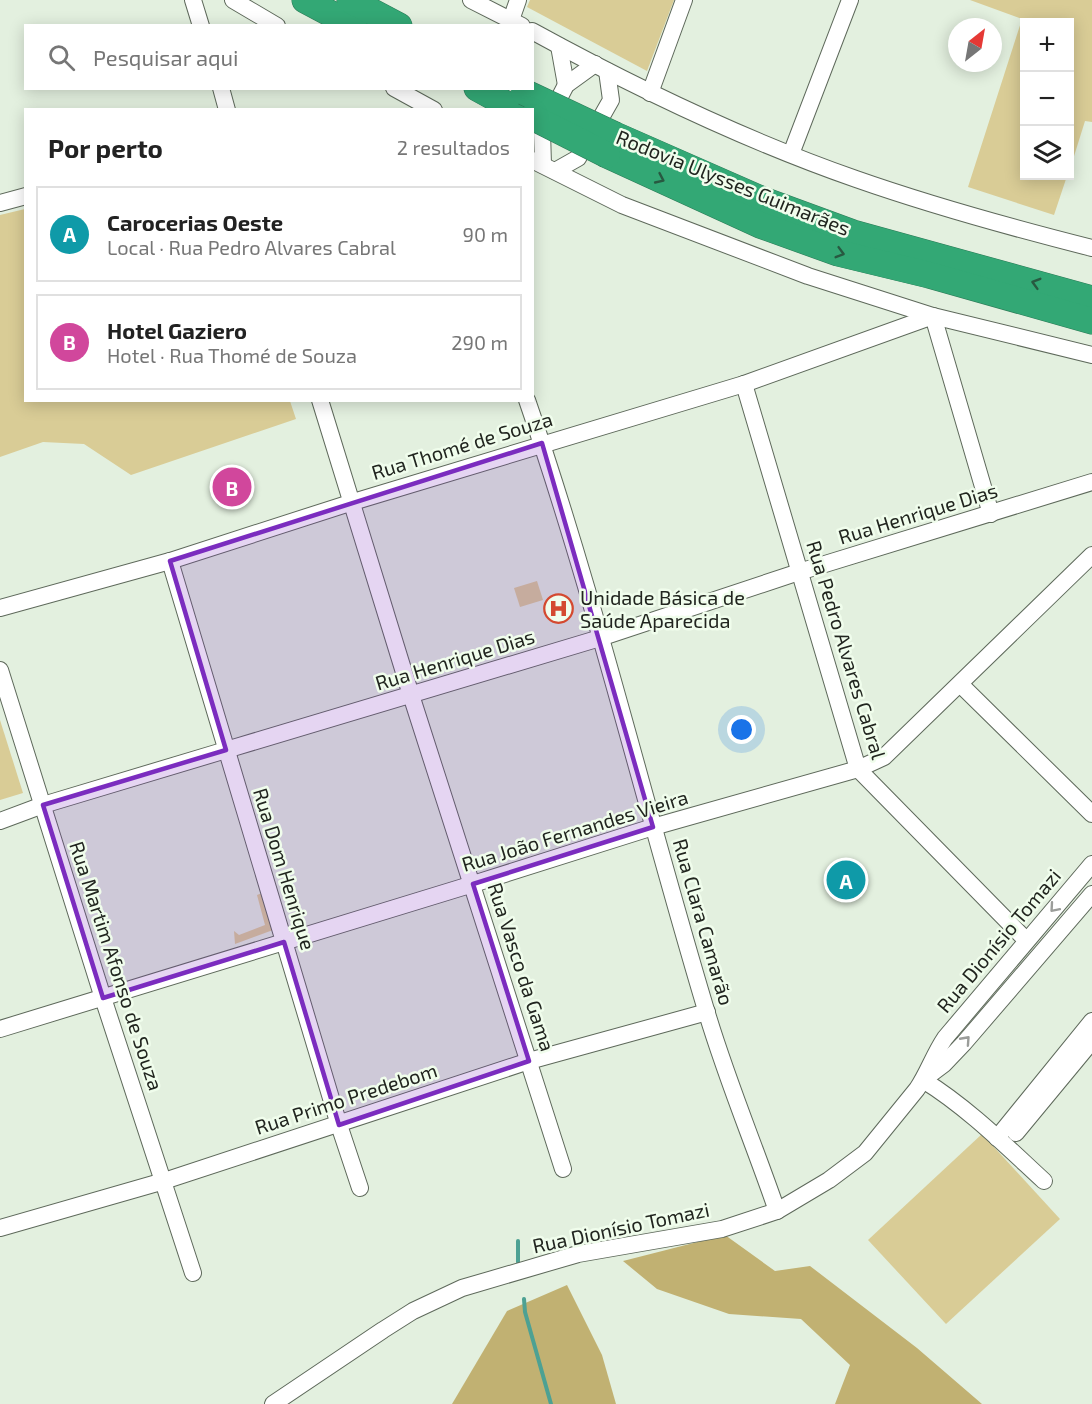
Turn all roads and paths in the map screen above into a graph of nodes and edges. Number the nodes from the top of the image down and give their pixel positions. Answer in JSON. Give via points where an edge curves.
{"nodes":[{"id":1,"x":193,"y":0,"type":"edge"},
{"id":2,"x":233,"y":0,"type":"edge"},
{"id":3,"x":305,"y":0,"type":"edge"},
{"id":4,"x":350,"y":0,"type":"edge"},
{"id":5,"x":471,"y":0,"type":"edge"},
{"id":6,"x":518,"y":0,"type":"edge"},
{"id":7,"x":684,"y":0,"type":"edge"},
{"id":8,"x":850,"y":0,"type":"edge"},
{"id":9,"x":516,"y":22,"type":"edge"},
{"id":10,"x":200,"y":24,"type":"edge"},
{"id":11,"x":274,"y":24,"type":"edge"},
{"id":12,"x":350,"y":24,"type":"edge"},
{"id":13,"x":395,"y":24,"type":"edge"},
{"id":14,"x":534,"y":33,"type":"edge"},
{"id":15,"x":559,"y":46,"type":"junction"},
{"id":16,"x":601,"y":68,"type":"junction"},
{"id":17,"x":566,"y":85,"type":"junction"},
{"id":18,"x":643,"y":89,"type":"junction"},
{"id":19,"x":221,"y":90,"type":"edge"},
{"id":20,"x":398,"y":90,"type":"edge"},
{"id":21,"x":481,"y":90,"type":"edge"},
{"id":22,"x":611,"y":100,"type":"junction"},
{"id":23,"x":226,"y":108,"type":"edge"},
{"id":24,"x":430,"y":108,"type":"edge"},
{"id":25,"x":518,"y":108,"type":"edge"},
{"id":26,"x":532,"y":108,"type":"edge"},
{"id":27,"x":534,"y":115,"type":"edge"},
{"id":28,"x":534,"y":136,"type":"edge"},
{"id":29,"x":611,"y":145,"type":"junction"},
{"id":30,"x":792,"y":154,"type":"junction"},
{"id":31,"x":578,"y":158,"type":"junction"},
{"id":32,"x":544,"y":165,"type":"edge"},
{"id":33,"x":585,"y":187,"type":"junction"},
{"id":34,"x":24,"y":197,"type":"edge"},
{"id":35,"x":0,"y":203,"type":"edge"},
{"id":36,"x":1092,"y":248,"type":"edge"},
{"id":37,"x":1092,"y":299,"type":"edge"},
{"id":38,"x":933,"y":316,"type":"junction"},
{"id":39,"x":1092,"y":321,"type":"edge"},
{"id":40,"x":1092,"y":355,"type":"edge"},
{"id":41,"x":744,"y":384,"type":"junction"},
{"id":42,"x":321,"y":402,"type":"edge"},
{"id":43,"x":528,"y":402,"type":"edge"},
{"id":44,"x":542,"y":443,"type":"junction"},
{"id":45,"x":1092,"y":482,"type":"edge"},
{"id":46,"x":352,"y":502,"type":"junction"},
{"id":47,"x":991,"y":514,"type":"junction"},
{"id":48,"x":1092,"y":555,"type":"edge"},
{"id":49,"x":170,"y":561,"type":"junction"},
{"id":50,"x":799,"y":572,"type":"junction"},
{"id":51,"x":0,"y":608,"type":"edge"},
{"id":52,"x":600,"y":638,"type":"junction"},
{"id":53,"x":0,"y":670,"type":"edge"},
{"id":54,"x":961,"y":685,"type":"junction"},
{"id":55,"x":411,"y":695,"type":"junction"},
{"id":56,"x":225,"y":750,"type":"junction"},
{"id":57,"x":858,"y":770,"type":"junction"},
{"id":58,"x":43,"y":805,"type":"junction"},
{"id":59,"x":1092,"y":814,"type":"edge"},
{"id":60,"x":0,"y":821,"type":"edge"},
{"id":61,"x":653,"y":827,"type":"junction"},
{"id":62,"x":1092,"y":864,"type":"edge"},
{"id":63,"x":472,"y":884,"type":"junction"},
{"id":64,"x":1092,"y":894,"type":"edge"},
{"id":65,"x":1026,"y":940,"type":"junction"},
{"id":66,"x":284,"y":942,"type":"junction"},
{"id":67,"x":103,"y":998,"type":"junction"},
{"id":68,"x":706,"y":1012,"type":"junction"},
{"id":69,"x":1092,"y":1021,"type":"edge"},
{"id":70,"x":0,"y":1029,"type":"edge"},
{"id":71,"x":1092,"y":1041,"type":"edge"},
{"id":72,"x":529,"y":1061,"type":"junction"},
{"id":73,"x":923,"y":1080,"type":"junction"},
{"id":74,"x":339,"y":1125,"type":"junction"},
{"id":75,"x":1001,"y":1142,"type":"junction"},
{"id":76,"x":563,"y":1169,"type":"dead end"},
{"id":77,"x":164,"y":1181,"type":"junction"},
{"id":78,"x":1044,"y":1181,"type":"dead end"},
{"id":79,"x":360,"y":1188,"type":"dead end"},
{"id":80,"x":777,"y":1211,"type":"junction"},
{"id":81,"x":0,"y":1228,"type":"edge"},
{"id":82,"x":193,"y":1273,"type":"dead end"},
{"id":83,"x":273,"y":1404,"type":"edge"}],
"edges":[{"from":1,"to":10,"type":"street"},
{"from":2,"to":11,"type":"street"},
{"from":3,"to":12,"type":"highway"},
{"from":4,"to":13,"type":"highway"},
{"from":5,"to":9,"type":"street"},
{"from":6,"to":9,"type":"street"},
{"from":7,"to":18,"type":"street"},
{"from":8,"to":30,"type":"street"},
{"from":14,"to":15,"type":"street"},
{"from":15,"to":16,"type":"street"},
{"from":15,"to":17,"type":"street"},
{"from":16,"to":17,"type":"street"},
{"from":16,"to":18,"type":"street"},
{"from":16,"to":22,"type":"street"},
{"from":17,"to":26,"type":"street"},
{"from":18,"to":22,"type":"street"},
{"from":18,"to":30,"type":"street"},
{"from":19,"to":23,"type":"street"},
{"from":20,"to":24,"type":"street"},
{"from":21,"to":25,"type":"highway","name":"Rodovia Ulysses Guimarães"},
{"from":22,"to":31,"type":"street"},
{"from":27,"to":29,"type":"highway","name":"Rodovia Ulysses Guimarães","bridge":true},
{"from":28,"to":32,"type":"street"},
{"from":37,"to":29,"type":"highway","name":"Rodovia Ulysses Guimarães","one_way":true,"via":[[853,233]]},
{"from":29,"to":39,"type":"highway","name":"Rodovia Ulysses Guimarães","one_way":true,"via":[[760,225],[838,253]]},
{"from":30,"to":36,"type":"street","via":[[924,201]]},
{"from":31,"to":32,"type":"street"},
{"from":31,"to":33,"type":"street"},
{"from":32,"to":33,"type":"street"},
{"from":33,"to":38,"type":"street","via":[[622,205],[808,276]]},
{"from":34,"to":35,"type":"street"},
{"from":38,"to":40,"type":"street"},
{"from":38,"to":41,"type":"street","name":"Rua Thomé de Souza"},
{"from":38,"to":47,"type":"street"},
{"from":41,"to":44,"type":"street","name":"Rua Thomé de Souza"},
{"from":41,"to":50,"type":"street","name":"Rua Pedro Alvares Cabral"},
{"from":42,"to":46,"type":"street","name":"Rua Vasco da Gama"},
{"from":43,"to":44,"type":"street","name":"Rua Clara Camarão"},
{"from":44,"to":46,"type":"street","name":"Rua Thomé de Souza"},
{"from":44,"to":52,"type":"street","name":"Rua Clara Camarão"},
{"from":45,"to":47,"type":"street","name":"Rua Henrique Dias"},
{"from":46,"to":49,"type":"street","name":"Rua Thomé de Souza"},
{"from":46,"to":55,"type":"street","name":"Rua Vasco da Gama"},
{"from":47,"to":50,"type":"street","name":"Rua Henrique Dias"},
{"from":48,"to":54,"type":"street","name":"Rua João Fernandes Vieira"},
{"from":49,"to":51,"type":"street","name":"Rua Thomé de Souza"},
{"from":49,"to":56,"type":"street","name":"Rua Dom Henrique"},
{"from":50,"to":52,"type":"street","name":"Rua Henrique Dias"},
{"from":50,"to":57,"type":"street","name":"Rua Pedro Alvares Cabral"},
{"from":52,"to":55,"type":"street","name":"Rua Henrique Dias"},
{"from":52,"to":61,"type":"street","name":"Rua Clara Camarão"},
{"from":53,"to":58,"type":"street","name":"Rua Martim Afonso de Souza"},
{"from":54,"to":57,"type":"street","name":"Rua João Fernandes Vieira","via":[[885,757]]},
{"from":54,"to":59,"type":"street"},
{"from":55,"to":56,"type":"street","name":"Rua Henrique Dias"},
{"from":55,"to":63,"type":"street","name":"Rua Vasco da Gama"},
{"from":56,"to":58,"type":"street","name":"Rua Henrique Dias"},
{"from":56,"to":66,"type":"street","name":"Rua Dom Henrique"},
{"from":57,"to":61,"type":"street","name":"Rua João Fernandes Vieira"},
{"from":57,"to":65,"type":"street","name":"Rua Pedro Alvares Cabral"},
{"from":58,"to":60,"type":"street","name":"Rua Henrique Dias"},
{"from":58,"to":67,"type":"street","name":"Rua Martim Afonso de Souza"},
{"from":61,"to":63,"type":"street","name":"Rua João Fernandes Vieira"},
{"from":61,"to":68,"type":"street","name":"Rua Clara Camarão"},
{"from":62,"to":65,"type":"street","name":"Rua Dionísio Tomazi","one_way":true},
{"from":63,"to":66,"type":"street","name":"Rua João Fernandes Vieira"},
{"from":63,"to":72,"type":"street","name":"Rua Vasco da Gama"},
{"from":73,"to":64,"type":"street","name":"Rua Dionísio Tomazi","one_way":true,"via":[[964,1043]]},
{"from":65,"to":73,"type":"street","name":"Rua Dionísio Tomazi","via":[[945,1038]]},
{"from":66,"to":67,"type":"street","name":"Rua João Fernandes Vieira"},
{"from":66,"to":74,"type":"street","name":"Rua Dom Henrique"},
{"from":67,"to":70,"type":"street","name":"Rua João Fernandes Vieira"},
{"from":67,"to":77,"type":"street","name":"Rua Martim Afonso de Souza"},
{"from":68,"to":72,"type":"street","name":"Rua Primo Predebom"},
{"from":68,"to":80,"type":"street","name":"Rua Clara Camarão"},
{"from":69,"to":75,"type":"street"},
{"from":71,"to":75,"type":"street"},
{"from":72,"to":74,"type":"street","name":"Rua Primo Predebom"},
{"from":72,"to":76,"type":"street","name":"Rua Vasco da Gama"},
{"from":73,"to":75,"type":"street"},
{"from":73,"to":80,"type":"street","name":"Rua Dionísio Tomazi","via":[[865,1153]]},
{"from":74,"to":77,"type":"street","name":"Rua Primo Predebom"},
{"from":74,"to":79,"type":"street","name":"Rua Dom Henrique"},
{"from":75,"to":78,"type":"street"},
{"from":77,"to":81,"type":"street","name":"Rua Primo Predebom"},
{"from":77,"to":82,"type":"street","name":"Rua Martim Afonso de Souza"},
{"from":80,"to":83,"type":"street","name":"Rua Dionísio Tomazi","via":[[722,1229],[578,1254],[462,1288],[413,1311]]}]}
